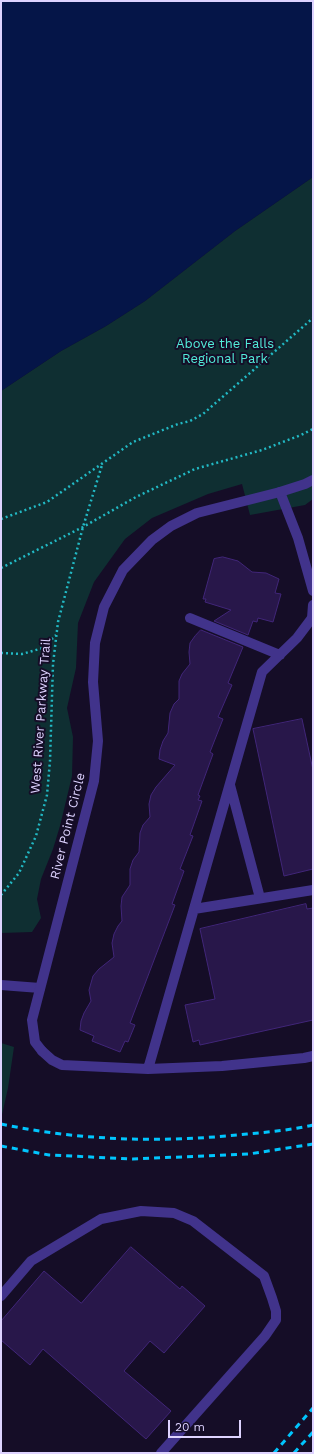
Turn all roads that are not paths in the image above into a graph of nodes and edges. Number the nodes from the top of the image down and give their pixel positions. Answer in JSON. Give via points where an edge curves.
{"nodes":[{"id":1,"x":313,"y":480,"type":"edge"},
{"id":2,"x":280,"y":492,"type":"junction"},
{"id":3,"x":313,"y":592,"type":"edge"},
{"id":4,"x":313,"y":605,"type":"edge"},
{"id":5,"x":190,"y":618,"type":"dead end"},
{"id":6,"x":280,"y":655,"type":"junction"},
{"id":7,"x":230,"y":785,"type":"junction"},
{"id":8,"x":313,"y":890,"type":"edge"},
{"id":9,"x":260,"y":898,"type":"junction"},
{"id":10,"x":194,"y":909,"type":"junction"},
{"id":11,"x":1,"y":985,"type":"edge"},
{"id":12,"x":40,"y":988,"type":"junction"},
{"id":13,"x":313,"y":1056,"type":"edge"},
{"id":14,"x":148,"y":1069,"type":"junction"},
{"id":15,"x":1,"y":1296,"type":"edge"},
{"id":16,"x":161,"y":1453,"type":"edge"}],
"edges":[{"from":1,"to":2,"type":"street","name":"River Point Circle"},
{"from":2,"to":3,"type":"street","via":[[298,538]]},
{"from":2,"to":12,"type":"street","name":"River Point Circle","via":[[197,512],[171,526],[152,540],[123,570],[104,607],[95,642],[93,682],[98,741],[94,781]]},
{"from":4,"to":6,"type":"street","via":[[312,618]]},
{"from":5,"to":6,"type":"street"},
{"from":6,"to":7,"type":"street","via":[[262,672]]},
{"from":7,"to":9,"type":"street"},
{"from":7,"to":10,"type":"street"},
{"from":8,"to":9,"type":"street"},
{"from":9,"to":10,"type":"street"},
{"from":10,"to":14,"type":"street"},
{"from":11,"to":12,"type":"street"},
{"from":12,"to":14,"type":"street","name":"River Point Circle","via":[[32,1020],[35,1042],[52,1060],[62,1065]]},
{"from":13,"to":14,"type":"street","via":[[222,1066]]},
{"from":15,"to":16,"type":"street","via":[[31,1261],[77,1233],[101,1219],[141,1211],[174,1213],[193,1221],[264,1276],[276,1311],[276,1320],[265,1336]]}]}
